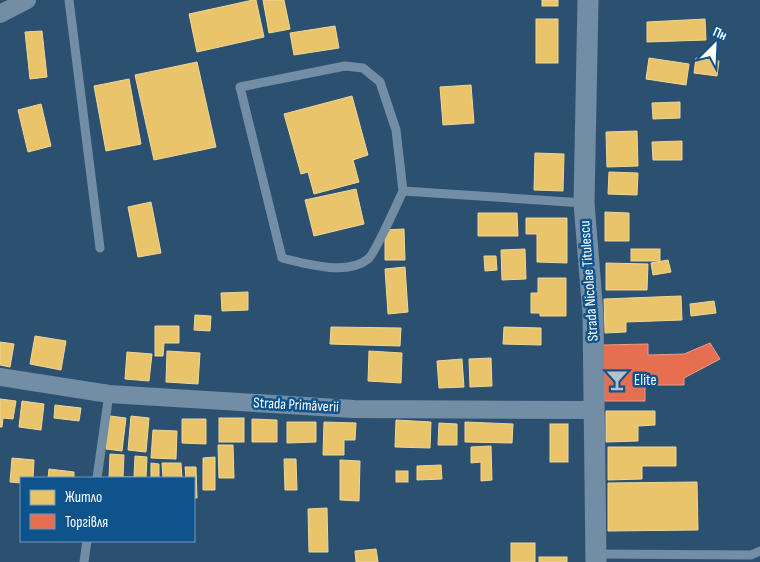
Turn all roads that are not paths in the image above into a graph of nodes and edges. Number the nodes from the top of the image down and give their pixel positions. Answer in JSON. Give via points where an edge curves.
{"nodes":[{"id":1,"x":27,"y":0,"type":"edge"},
{"id":2,"x":69,"y":0,"type":"edge"},
{"id":3,"x":588,"y":0,"type":"edge"},
{"id":4,"x":0,"y":14,"type":"edge"},
{"id":5,"x":403,"y":191,"type":"junction"},
{"id":6,"x":584,"y":203,"type":"junction"},
{"id":7,"x":100,"y":248,"type":"dead end"},
{"id":8,"x":0,"y":378,"type":"edge"},
{"id":9,"x":109,"y":394,"type":"junction"},
{"id":10,"x":594,"y":410,"type":"junction"},
{"id":11,"x":97,"y":477,"type":"edge"},
{"id":12,"x":87,"y":542,"type":"edge"},
{"id":13,"x":760,"y":551,"type":"edge"},
{"id":14,"x":596,"y":558,"type":"edge"},
{"id":15,"x":84,"y":562,"type":"edge"}],
"edges":[{"from":1,"to":4,"type":"street"},
{"from":2,"to":7,"type":"lane"},
{"from":3,"to":6,"type":"street","name":"Strada Nicolae Titulescu"},
{"from":5,"to":5,"type":"lane","via":[[396,130],[380,82],[363,68],[344,66],[240,87],[282,258],[318,267],[354,267],[370,259]]},
{"from":5,"to":6,"type":"lane"},
{"from":6,"to":10,"type":"street","name":"Strada Nicolae Titulescu","via":[[593,314]]},
{"from":8,"to":9,"type":"street","name":"Strada Primăverii"},
{"from":9,"to":10,"type":"street","name":"Strada Primăverii","via":[[354,409]]},
{"from":9,"to":11,"type":"lane"},
{"from":10,"to":14,"type":"street","name":"Strada Nicolae Titulescu"},
{"from":12,"to":15,"type":"lane"},
{"from":13,"to":14,"type":"lane","via":[[751,555]]}]}
